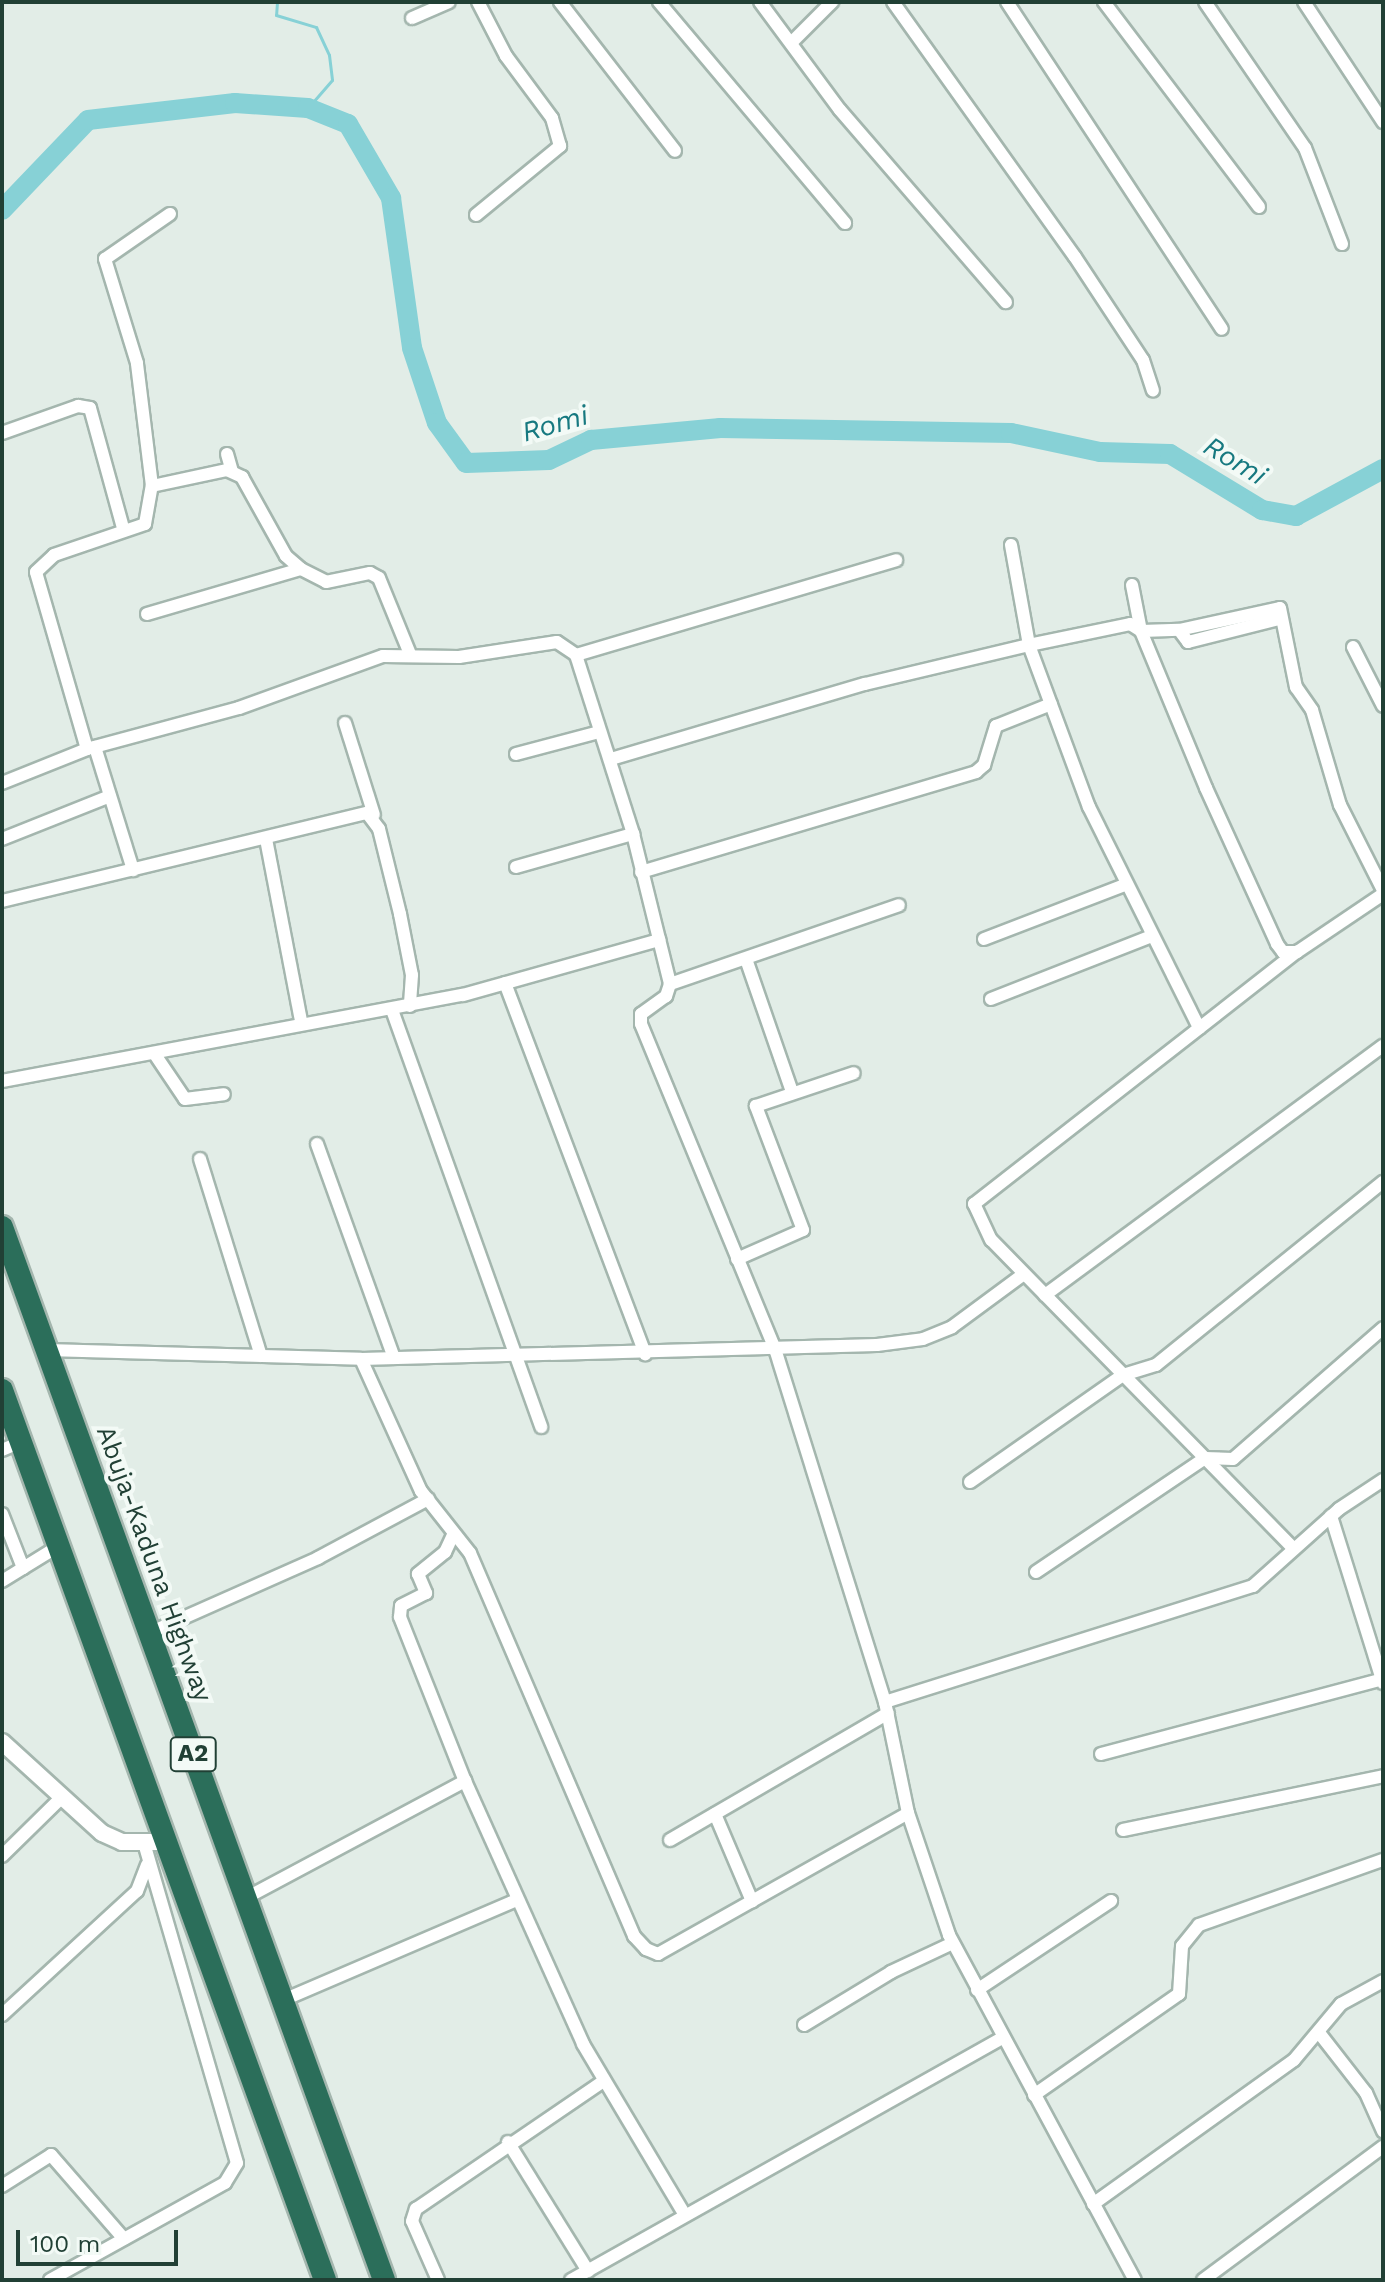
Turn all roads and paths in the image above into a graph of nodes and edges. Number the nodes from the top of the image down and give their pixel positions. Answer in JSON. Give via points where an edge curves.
{"nodes":[{"id":1,"x":449,"y":2,"type":"edge"},
{"id":2,"x":478,"y":2,"type":"edge"},
{"id":3,"x":560,"y":2,"type":"edge"},
{"id":4,"x":659,"y":2,"type":"edge"},
{"id":5,"x":760,"y":2,"type":"edge"},
{"id":6,"x":832,"y":2,"type":"edge"},
{"id":7,"x":893,"y":2,"type":"edge"},
{"id":8,"x":1007,"y":2,"type":"edge"},
{"id":9,"x":1104,"y":2,"type":"edge"},
{"id":10,"x":1205,"y":2,"type":"edge"},
{"id":11,"x":1304,"y":2,"type":"edge"},
{"id":12,"x":412,"y":18,"type":"dead end"},
{"id":13,"x":792,"y":42,"type":"junction"},
{"id":14,"x":1383,"y":122,"type":"edge"},
{"id":15,"x":675,"y":151,"type":"dead end"},
{"id":16,"x":1259,"y":207,"type":"dead end"},
{"id":17,"x":170,"y":214,"type":"dead end"},
{"id":18,"x":476,"y":215,"type":"dead end"},
{"id":19,"x":845,"y":223,"type":"dead end"},
{"id":20,"x":1342,"y":244,"type":"dead end"},
{"id":21,"x":1006,"y":302,"type":"dead end"},
{"id":22,"x":1222,"y":329,"type":"dead end"},
{"id":23,"x":1153,"y":390,"type":"dead end"},
{"id":24,"x":2,"y":433,"type":"edge"},
{"id":25,"x":227,"y":454,"type":"dead end"},
{"id":26,"x":232,"y":471,"type":"junction"},
{"id":27,"x":152,"y":486,"type":"junction"},
{"id":28,"x":123,"y":528,"type":"junction"},
{"id":29,"x":1011,"y":545,"type":"dead end"},
{"id":30,"x":896,"y":560,"type":"dead end"},
{"id":31,"x":301,"y":569,"type":"junction"},
{"id":32,"x":1132,"y":585,"type":"dead end"},
{"id":33,"x":147,"y":614,"type":"dead end"},
{"id":34,"x":1141,"y":631,"type":"junction"},
{"id":35,"x":1029,"y":645,"type":"junction"},
{"id":36,"x":1353,"y":647,"type":"dead end"},
{"id":37,"x":410,"y":654,"type":"junction"},
{"id":38,"x":576,"y":655,"type":"junction"},
{"id":39,"x":1051,"y":704,"type":"junction"},
{"id":40,"x":1383,"y":706,"type":"edge"},
{"id":41,"x":345,"y":723,"type":"dead end"},
{"id":42,"x":599,"y":732,"type":"junction"},
{"id":43,"x":91,"y":748,"type":"junction"},
{"id":44,"x":516,"y":754,"type":"dead end"},
{"id":45,"x":614,"y":763,"type":"junction"},
{"id":46,"x":2,"y":783,"type":"edge"},
{"id":47,"x":110,"y":796,"type":"junction"},
{"id":48,"x":374,"y":815,"type":"junction"},
{"id":49,"x":633,"y":834,"type":"junction"},
{"id":50,"x":2,"y":839,"type":"edge"},
{"id":51,"x":266,"y":839,"type":"junction"},
{"id":52,"x":516,"y":867,"type":"dead end"},
{"id":53,"x":133,"y":870,"type":"junction"},
{"id":54,"x":641,"y":872,"type":"junction"},
{"id":55,"x":1127,"y":884,"type":"junction"},
{"id":56,"x":1383,"y":892,"type":"edge"},
{"id":57,"x":2,"y":901,"type":"edge"},
{"id":58,"x":899,"y":905,"type":"dead end"},
{"id":59,"x":1152,"y":936,"type":"junction"},
{"id":60,"x":984,"y":939,"type":"dead end"},
{"id":61,"x":659,"y":940,"type":"junction"},
{"id":62,"x":1297,"y":952,"type":"junction"},
{"id":63,"x":746,"y":959,"type":"junction"},
{"id":64,"x":505,"y":983,"type":"junction"},
{"id":65,"x":670,"y":984,"type":"junction"},
{"id":66,"x":991,"y":999,"type":"dead end"},
{"id":67,"x":410,"y":1006,"type":"junction"},
{"id":68,"x":392,"y":1010,"type":"junction"},
{"id":69,"x":301,"y":1021,"type":"junction"},
{"id":70,"x":1199,"y":1028,"type":"junction"},
{"id":71,"x":1383,"y":1046,"type":"edge"},
{"id":72,"x":154,"y":1053,"type":"junction"},
{"id":73,"x":854,"y":1073,"type":"dead end"},
{"id":74,"x":2,"y":1081,"type":"edge"},
{"id":75,"x":791,"y":1089,"type":"junction"},
{"id":76,"x":224,"y":1094,"type":"dead end"},
{"id":77,"x":317,"y":1144,"type":"dead end"},
{"id":78,"x":200,"y":1159,"type":"dead end"},
{"id":79,"x":1383,"y":1182,"type":"edge"},
{"id":80,"x":2,"y":1227,"type":"edge"},
{"id":81,"x":737,"y":1259,"type":"junction"},
{"id":82,"x":1024,"y":1274,"type":"junction"},
{"id":83,"x":1045,"y":1295,"type":"junction"},
{"id":84,"x":1383,"y":1328,"type":"edge"},
{"id":85,"x":47,"y":1350,"type":"junction"},
{"id":86,"x":776,"y":1352,"type":"junction"},
{"id":87,"x":645,"y":1354,"type":"junction"},
{"id":88,"x":261,"y":1356,"type":"junction"},
{"id":89,"x":513,"y":1356,"type":"junction"},
{"id":90,"x":394,"y":1358,"type":"junction"},
{"id":91,"x":361,"y":1359,"type":"junction"},
{"id":92,"x":1123,"y":1375,"type":"junction"},
{"id":93,"x":2,"y":1390,"type":"edge"},
{"id":94,"x":541,"y":1427,"type":"dead end"},
{"id":95,"x":11,"y":1446,"type":"edge"},
{"id":96,"x":1205,"y":1458,"type":"junction"},
{"id":97,"x":1383,"y":1480,"type":"edge"},
{"id":98,"x":970,"y":1482,"type":"dead end"},
{"id":99,"x":428,"y":1499,"type":"junction"},
{"id":100,"x":2,"y":1514,"type":"edge"},
{"id":101,"x":1331,"y":1516,"type":"junction"},
{"id":102,"x":453,"y":1535,"type":"junction"},
{"id":103,"x":57,"y":1547,"type":"junction"},
{"id":104,"x":1293,"y":1548,"type":"junction"},
{"id":105,"x":23,"y":1568,"type":"junction"},
{"id":106,"x":1036,"y":1572,"type":"dead end"},
{"id":107,"x":2,"y":1581,"type":"edge"},
{"id":108,"x":149,"y":1633,"type":"junction"},
{"id":109,"x":1382,"y":1681,"type":"edge"},
{"id":110,"x":886,"y":1707,"type":"junction"},
{"id":111,"x":2,"y":1742,"type":"edge"},
{"id":112,"x":1101,"y":1754,"type":"dead end"},
{"id":113,"x":1383,"y":1776,"type":"edge"},
{"id":114,"x":465,"y":1781,"type":"junction"},
{"id":115,"x":62,"y":1797,"type":"junction"},
{"id":116,"x":908,"y":1813,"type":"junction"},
{"id":117,"x":715,"y":1814,"type":"junction"},
{"id":118,"x":1123,"y":1830,"type":"dead end"},
{"id":119,"x":670,"y":1840,"type":"dead end"},
{"id":120,"x":154,"y":1842,"type":"junction"},
{"id":121,"x":2,"y":1856,"type":"edge"},
{"id":122,"x":1383,"y":1860,"type":"edge"},
{"id":123,"x":147,"y":1865,"type":"junction"},
{"id":124,"x":244,"y":1899,"type":"junction"},
{"id":125,"x":517,"y":1900,"type":"junction"},
{"id":126,"x":752,"y":1901,"type":"junction"},
{"id":127,"x":1111,"y":1901,"type":"dead end"},
{"id":128,"x":953,"y":1943,"type":"junction"},
{"id":129,"x":1383,"y":1981,"type":"edge"},
{"id":130,"x":977,"y":1990,"type":"junction"},
{"id":131,"x":281,"y":2001,"type":"junction"},
{"id":132,"x":2,"y":2015,"type":"edge"},
{"id":133,"x":804,"y":2025,"type":"dead end"},
{"id":134,"x":1320,"y":2034,"type":"junction"},
{"id":135,"x":1003,"y":2038,"type":"junction"},
{"id":136,"x":601,"y":2083,"type":"junction"},
{"id":137,"x":1034,"y":2095,"type":"junction"},
{"id":138,"x":1383,"y":2131,"type":"edge"},
{"id":139,"x":508,"y":2142,"type":"junction"},
{"id":140,"x":1383,"y":2147,"type":"edge"},
{"id":141,"x":2,"y":2186,"type":"edge"},
{"id":142,"x":1093,"y":2204,"type":"junction"},
{"id":143,"x":685,"y":2215,"type":"junction"},
{"id":144,"x":124,"y":2239,"type":"junction"},
{"id":145,"x":588,"y":2271,"type":"junction"},
{"id":146,"x":50,"y":2280,"type":"edge"},
{"id":147,"x":325,"y":2280,"type":"edge"},
{"id":148,"x":384,"y":2280,"type":"edge"},
{"id":149,"x":438,"y":2280,"type":"edge"},
{"id":150,"x":571,"y":2280,"type":"edge"},
{"id":151,"x":1135,"y":2280,"type":"edge"},
{"id":152,"x":1203,"y":2280,"type":"edge"}],
"edges":[{"from":1,"to":12,"type":"street"},
{"from":2,"to":18,"type":"street","via":[[506,56],[552,118],[560,146],[553,158]]},
{"from":3,"to":15,"type":"street"},
{"from":4,"to":19,"type":"street"},
{"from":5,"to":13,"type":"street"},
{"from":6,"to":13,"type":"street"},
{"from":7,"to":23,"type":"street","via":[[1075,257],[1143,360]]},
{"from":8,"to":22,"type":"street"},
{"from":9,"to":16,"type":"street"},
{"from":10,"to":20,"type":"street","via":[[1305,148]]},
{"from":11,"to":14,"type":"street"},
{"from":13,"to":21,"type":"street","via":[[840,110]]},
{"from":17,"to":27,"type":"street","via":[[105,259],[137,363]]},
{"from":24,"to":28,"type":"street","via":[[78,406],[90,408]]},
{"from":25,"to":26,"type":"street"},
{"from":26,"to":27,"type":"street"},
{"from":26,"to":31,"type":"street"},
{"from":27,"to":28,"type":"street","via":[[145,524]]},
{"from":28,"to":43,"type":"street","via":[[54,555],[36,572]]},
{"from":29,"to":35,"type":"street"},
{"from":30,"to":38,"type":"street"},
{"from":31,"to":33,"type":"street"},
{"from":31,"to":37,"type":"street","via":[[326,582],[370,573],[379,578]]},
{"from":32,"to":34,"type":"street"},
{"from":34,"to":35,"type":"street","via":[[1130,624]]},
{"from":34,"to":56,"type":"street","via":[[1179,630],[1188,642],[1279,619],[1296,687],[1326,745],[1340,805]]},
{"from":34,"to":62,"type":"street","via":[[1277,944],[1283,952]]},
{"from":35,"to":39,"type":"street"},
{"from":35,"to":45,"type":"street","via":[[865,684]]},
{"from":36,"to":40,"type":"street"},
{"from":37,"to":38,"type":"street","via":[[459,657],[557,642]]},
{"from":37,"to":43,"type":"street","via":[[383,656],[239,708]]},
{"from":38,"to":42,"type":"street"},
{"from":39,"to":54,"type":"street","via":[[996,726],[984,765],[976,772]]},
{"from":39,"to":55,"type":"street"},
{"from":41,"to":48,"type":"street"},
{"from":42,"to":44,"type":"street"},
{"from":42,"to":45,"type":"street"},
{"from":43,"to":46,"type":"street"},
{"from":43,"to":47,"type":"street"},
{"from":45,"to":49,"type":"street"},
{"from":47,"to":50,"type":"street"},
{"from":47,"to":53,"type":"street"},
{"from":48,"to":51,"type":"street"},
{"from":48,"to":67,"type":"street","via":[[412,975]]},
{"from":49,"to":52,"type":"street"},
{"from":49,"to":54,"type":"street"},
{"from":51,"to":53,"type":"street"},
{"from":51,"to":69,"type":"street"},
{"from":53,"to":57,"type":"street"},
{"from":54,"to":61,"type":"street"},
{"from":55,"to":59,"type":"street"},
{"from":55,"to":60,"type":"street"},
{"from":56,"to":62,"type":"street"},
{"from":58,"to":63,"type":"street"},
{"from":59,"to":66,"type":"street","via":[[1068,974]]},
{"from":59,"to":70,"type":"street"},
{"from":61,"to":64,"type":"street"},
{"from":61,"to":65,"type":"street"},
{"from":62,"to":70,"type":"street"},
{"from":63,"to":65,"type":"street"},
{"from":63,"to":75,"type":"street"},
{"from":64,"to":67,"type":"street"},
{"from":64,"to":87,"type":"street"},
{"from":65,"to":81,"type":"street","via":[[666,996],[641,1014],[641,1024]]},
{"from":67,"to":68,"type":"street"},
{"from":68,"to":69,"type":"street"},
{"from":68,"to":89,"type":"street"},
{"from":69,"to":72,"type":"street"},
{"from":70,"to":82,"type":"street","via":[[974,1204],[991,1240]]},
{"from":71,"to":83,"type":"street"},
{"from":72,"to":74,"type":"street"},
{"from":72,"to":76,"type":"street","via":[[185,1099]]},
{"from":73,"to":75,"type":"street"},
{"from":75,"to":81,"type":"street","via":[[754,1111],[803,1230]]},
{"from":77,"to":90,"type":"street"},
{"from":78,"to":88,"type":"street"},
{"from":79,"to":92,"type":"street","via":[[1156,1365]]},
{"from":80,"to":85,"type":"highway","name":"Abuja-Kaduna Highway","number":"A2"},
{"from":81,"to":86,"type":"street"},
{"from":82,"to":83,"type":"street"},
{"from":82,"to":86,"type":"street","via":[[982,1309],[923,1339]]},
{"from":83,"to":92,"type":"street"},
{"from":84,"to":96,"type":"street","via":[[1233,1459]]},
{"from":85,"to":88,"type":"street"},
{"from":85,"to":108,"type":"highway","name":"Abuja-Kaduna Highway","number":"A2"},
{"from":86,"to":87,"type":"street"},
{"from":86,"to":110,"type":"street"},
{"from":87,"to":89,"type":"street"},
{"from":88,"to":91,"type":"street"},
{"from":89,"to":90,"type":"street"},
{"from":89,"to":94,"type":"street"},
{"from":90,"to":91,"type":"street"},
{"from":91,"to":99,"type":"street"},
{"from":92,"to":96,"type":"street"},
{"from":92,"to":98,"type":"street"},
{"from":93,"to":95,"type":"highway","number":"A2"},
{"from":95,"to":103,"type":"highway","number":"A2"},
{"from":96,"to":104,"type":"street"},
{"from":96,"to":106,"type":"street"},
{"from":97,"to":101,"type":"street"},
{"from":99,"to":102,"type":"street"},
{"from":99,"to":108,"type":"street","via":[[318,1558]]},
{"from":100,"to":105,"type":"street"},
{"from":101,"to":104,"type":"street"},
{"from":101,"to":109,"type":"street"},
{"from":102,"to":114,"type":"street","via":[[452,1544],[418,1574],[426,1593],[401,1606],[400,1617]]},
{"from":102,"to":126,"type":"street","via":[[470,1553],[634,1936],[658,1954]]},
{"from":103,"to":105,"type":"street"},
{"from":103,"to":120,"type":"highway","number":"A2"},
{"from":104,"to":110,"type":"street","via":[[1253,1586],[1215,1603]]},
{"from":105,"to":107,"type":"street"},
{"from":108,"to":124,"type":"highway","name":"Abuja-Kaduna Highway","number":"A2"},
{"from":109,"to":112,"type":"street"},
{"from":110,"to":116,"type":"street"},
{"from":110,"to":117,"type":"street"},
{"from":111,"to":115,"type":"street"},
{"from":113,"to":118,"type":"street"},
{"from":114,"to":124,"type":"street"},
{"from":114,"to":125,"type":"street"},
{"from":115,"to":120,"type":"street","via":[[102,1833]]},
{"from":115,"to":121,"type":"street"},
{"from":116,"to":126,"type":"street"},
{"from":116,"to":128,"type":"street"},
{"from":117,"to":119,"type":"street"},
{"from":117,"to":126,"type":"street"},
{"from":120,"to":123,"type":"street"},
{"from":120,"to":147,"type":"highway","number":"A2"},
{"from":122,"to":137,"type":"street","via":[[1199,1925],[1182,1946],[1179,1994]]},
{"from":123,"to":132,"type":"street","via":[[137,1891]]},
{"from":123,"to":144,"type":"street","via":[[237,2163],[225,2183]]},
{"from":124,"to":131,"type":"highway","name":"Abuja-Kaduna Highway","number":"A2"},
{"from":125,"to":131,"type":"street"},
{"from":125,"to":136,"type":"street"},
{"from":127,"to":130,"type":"street"},
{"from":128,"to":130,"type":"street"},
{"from":128,"to":133,"type":"street","via":[[891,1972]]},
{"from":129,"to":134,"type":"street","via":[[1341,2004]]},
{"from":130,"to":135,"type":"street"},
{"from":131,"to":148,"type":"highway","name":"Abuja-Kaduna Highway","number":"A2"},
{"from":134,"to":138,"type":"street","via":[[1366,2093]]},
{"from":134,"to":142,"type":"street","via":[[1294,2060]]},
{"from":135,"to":137,"type":"street"},
{"from":135,"to":143,"type":"street"},
{"from":136,"to":139,"type":"street"},
{"from":136,"to":143,"type":"street"},
{"from":137,"to":142,"type":"street"},
{"from":139,"to":145,"type":"street"},
{"from":139,"to":149,"type":"street","via":[[413,2214]]},
{"from":140,"to":152,"type":"street"},
{"from":141,"to":144,"type":"street","via":[[51,2155]]},
{"from":142,"to":151,"type":"street"},
{"from":143,"to":145,"type":"street"},
{"from":144,"to":146,"type":"street"},
{"from":145,"to":150,"type":"street"}]}
